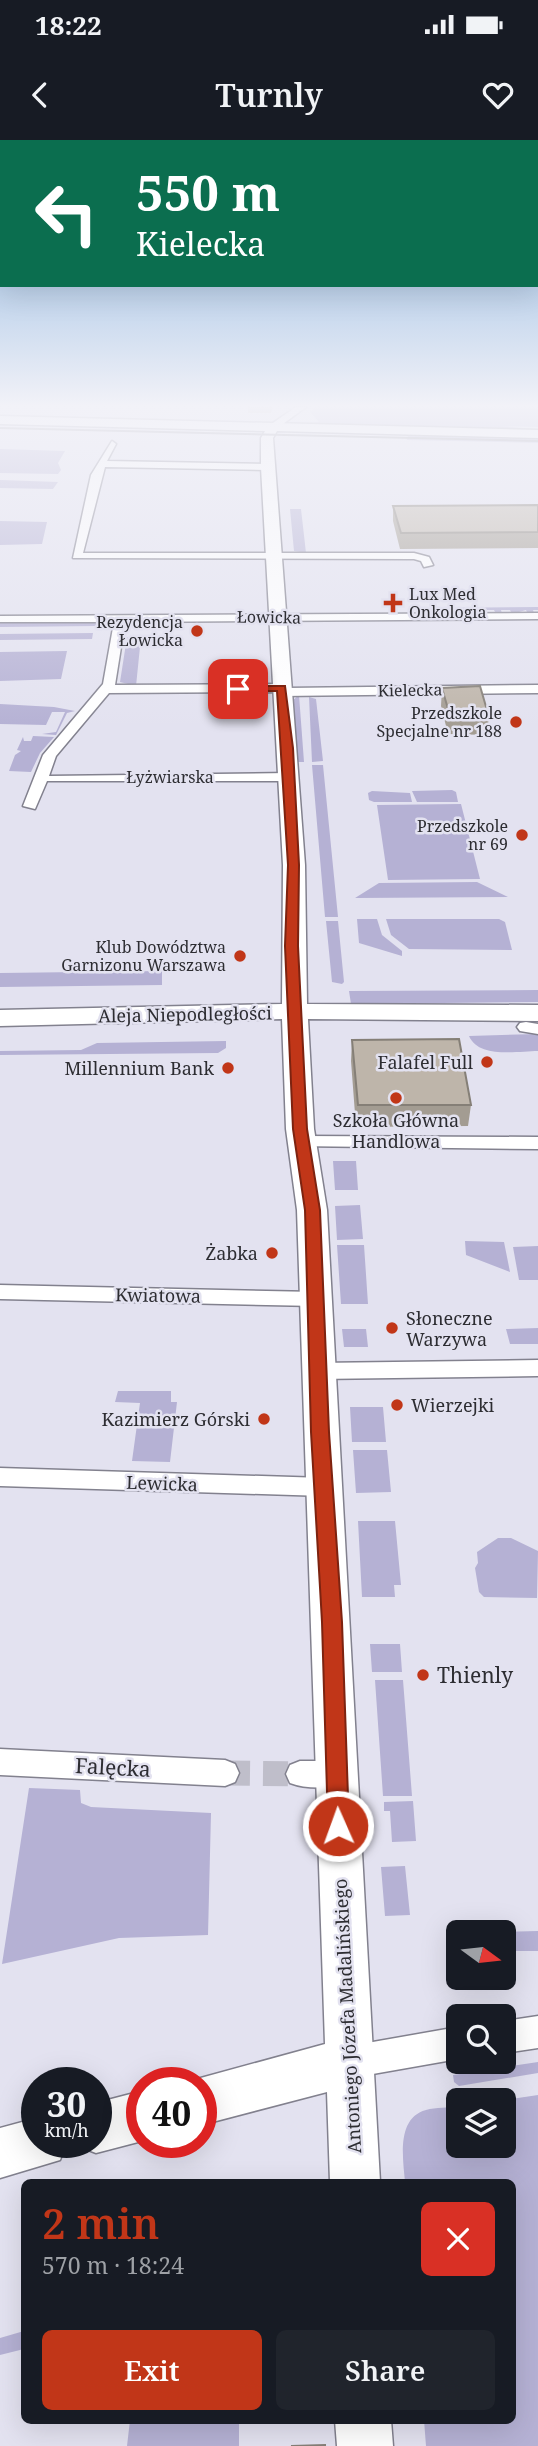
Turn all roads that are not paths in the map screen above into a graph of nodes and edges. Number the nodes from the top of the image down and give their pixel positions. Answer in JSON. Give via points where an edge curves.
{"nodes":[{"id":1,"x":87,"y":515,"type":"edge"},
{"id":2,"x":271,"y":515,"type":"edge"},
{"id":3,"x":274,"y":556,"type":"junction"},
{"id":4,"x":428,"y":565,"type":"dead end"},
{"id":5,"x":538,"y":616,"type":"edge"},
{"id":6,"x":120,"y":618,"type":"junction"},
{"id":7,"x":278,"y":618,"type":"junction"},
{"id":8,"x":0,"y":619,"type":"edge"},
{"id":9,"x":106,"y":689,"type":"junction"},
{"id":10,"x":538,"y":689,"type":"edge"},
{"id":11,"x":282,"y":690,"type":"junction"},
{"id":12,"x":289,"y":777,"type":"junction"},
{"id":13,"x":52,"y":779,"type":"dead end"},
{"id":14,"x":30,"y":806,"type":"dead end"},
{"id":15,"x":0,"y":1018,"type":"edge"},
{"id":16,"x":295,"y":1020,"type":"junction"},
{"id":17,"x":535,"y":1024,"type":"edge"},
{"id":18,"x":0,"y":1031,"type":"edge"},
{"id":19,"x":302,"y":1142,"type":"junction"},
{"id":20,"x":538,"y":1143,"type":"edge"},
{"id":21,"x":0,"y":1292,"type":"edge"},
{"id":22,"x":316,"y":1299,"type":"junction"},
{"id":23,"x":538,"y":1368,"type":"edge"},
{"id":24,"x":317,"y":1371,"type":"junction"},
{"id":25,"x":0,"y":1477,"type":"edge"},
{"id":26,"x":324,"y":1487,"type":"junction"},
{"id":27,"x":0,"y":1762,"type":"edge"},
{"id":28,"x":225,"y":1773,"type":"tunnel mouth"},
{"id":29,"x":538,"y":2032,"type":"edge"},
{"id":30,"x":516,"y":2035,"type":"edge"},
{"id":31,"x":446,"y":2045,"type":"edge"},
{"id":32,"x":350,"y":2062,"type":"junction"},
{"id":33,"x":217,"y":2097,"type":"edge"},
{"id":34,"x":21,"y":2147,"type":"edge"},
{"id":35,"x":0,"y":2152,"type":"edge"},
{"id":36,"x":355,"y":2179,"type":"edge"},
{"id":37,"x":363,"y":2424,"type":"edge"},
{"id":38,"x":365,"y":2446,"type":"edge"}],
"edges":[{"from":1,"to":3,"type":"street","via":[[77,556]]},
{"from":2,"to":3,"type":"street","name":"Antoniego Józefa Madalińskiego"},
{"from":3,"to":4,"type":"street","via":[[414,556],[423,557]]},
{"from":3,"to":7,"type":"street","name":"Antoniego Józefa Madalińskiego"},
{"from":5,"to":7,"type":"street","name":"Łowicka"},
{"from":6,"to":7,"type":"street","name":"Łowicka"},
{"from":6,"to":8,"type":"street","name":"Łowicka"},
{"from":6,"to":9,"type":"street"},
{"from":7,"to":11,"type":"street","name":"Antoniego Józefa Madalińskiego"},
{"from":9,"to":11,"type":"street","name":"Kielecka"},
{"from":9,"to":14,"type":"street","via":[[50,755]]},
{"from":10,"to":11,"type":"street","name":"Kielecka"},
{"from":11,"to":12,"type":"street","name":"Antoniego Józefa Madalińskiego"},
{"from":12,"to":13,"type":"street","name":"Łyżwiarska"},
{"from":12,"to":16,"type":"street","name":"Antoniego Józefa Madalińskiego"},
{"from":15,"to":16,"type":"street","name":"Aleja Niepodległości"},
{"from":16,"to":17,"type":"street","name":"Aleja Niepodległości"},
{"from":16,"to":18,"type":"street","name":"Aleja Niepodległości"},
{"from":16,"to":19,"type":"street","name":"Antoniego Józefa Madalińskiego"},
{"from":19,"to":20,"type":"street"},
{"from":19,"to":22,"type":"street","name":"Antoniego Józefa Madalińskiego","via":[[312,1210]]},
{"from":21,"to":22,"type":"street","name":"Kwiatowa"},
{"from":22,"to":24,"type":"street","name":"Antoniego Józefa Madalińskiego"},
{"from":23,"to":24,"type":"street"},
{"from":24,"to":26,"type":"street","name":"Antoniego Józefa Madalińskiego"},
{"from":25,"to":26,"type":"street","name":"Lewicka"},
{"from":26,"to":32,"type":"street","name":"Antoniego Józefa Madalińskiego","via":[[318,1774]]},
{"from":27,"to":28,"type":"street","name":"Falęcka"},
{"from":29,"to":30,"type":"street"},
{"from":31,"to":32,"type":"street"},
{"from":32,"to":33,"type":"street"},
{"from":32,"to":36,"type":"street","name":"Antoniego Józefa Madalińskiego"},
{"from":34,"to":35,"type":"street"},
{"from":37,"to":38,"type":"street"}]}
